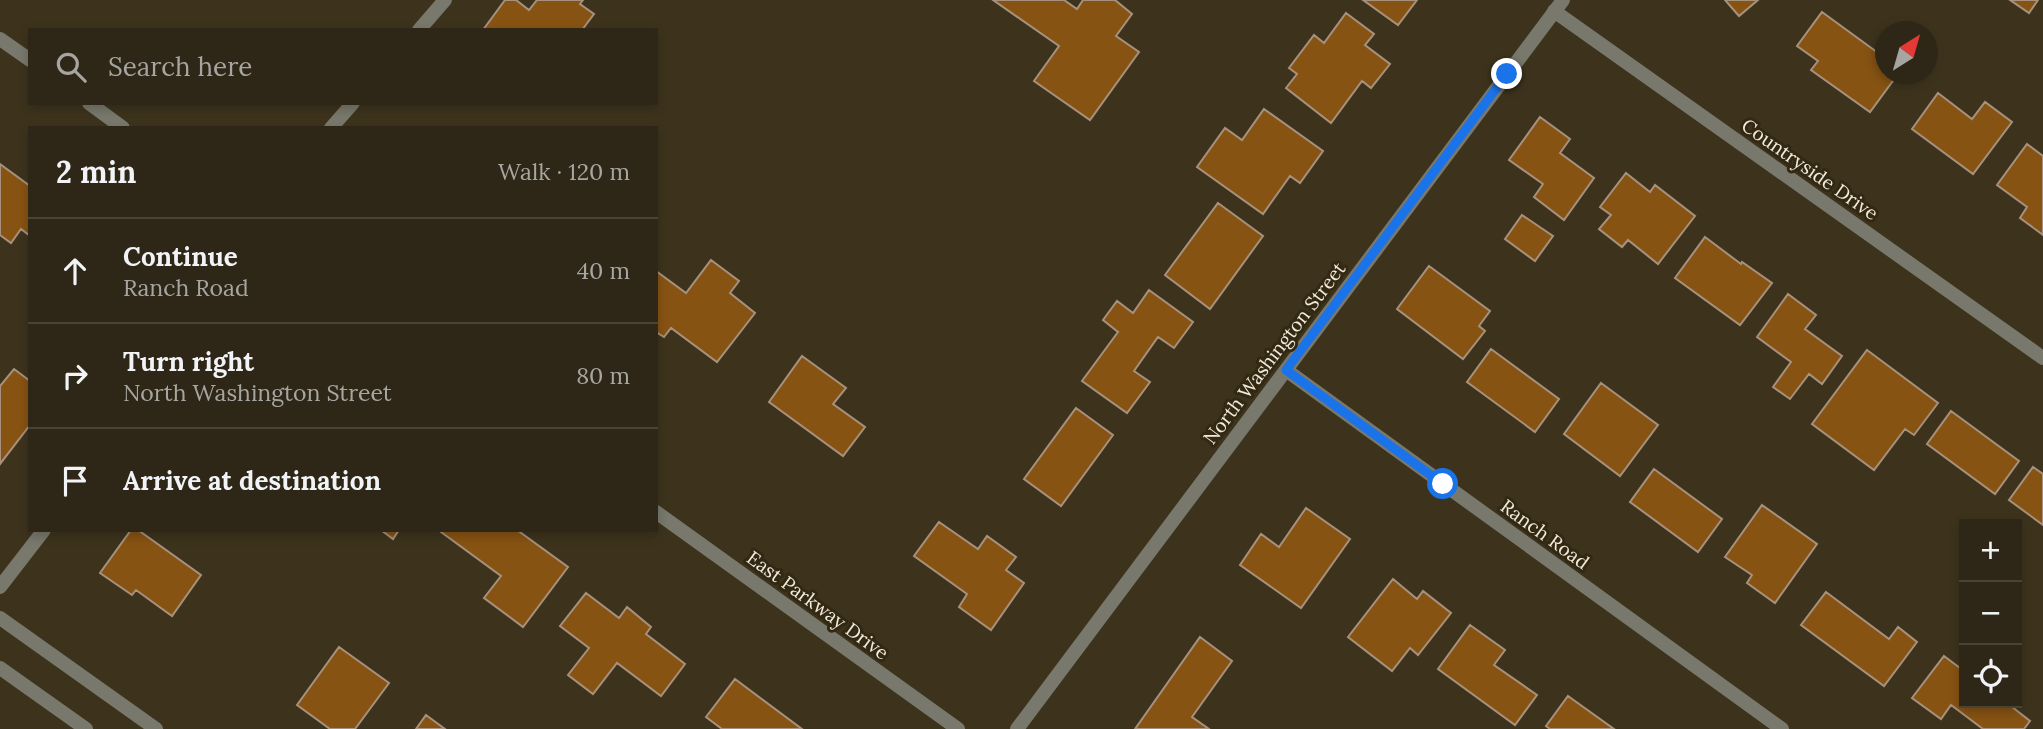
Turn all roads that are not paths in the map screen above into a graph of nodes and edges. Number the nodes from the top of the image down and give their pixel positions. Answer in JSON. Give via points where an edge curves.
{"nodes":[{"id":1,"x":445,"y":0,"type":"edge"},
{"id":2,"x":1558,"y":6,"type":"edge"},
{"id":3,"x":421,"y":28,"type":"edge"},
{"id":4,"x":0,"y":39,"type":"edge"},
{"id":5,"x":28,"y":59,"type":"edge"},
{"id":6,"x":92,"y":105,"type":"edge"},
{"id":7,"x":351,"y":105,"type":"edge"},
{"id":8,"x":120,"y":126,"type":"edge"},
{"id":9,"x":333,"y":126,"type":"edge"},
{"id":10,"x":2043,"y":358,"type":"edge"},
{"id":11,"x":1286,"y":370,"type":"junction"},
{"id":12,"x":658,"y":513,"type":"edge"},
{"id":13,"x":42,"y":532,"type":"edge"},
{"id":14,"x":0,"y":587,"type":"edge"},
{"id":15,"x":0,"y":618,"type":"edge"},
{"id":16,"x":0,"y":668,"type":"edge"},
{"id":17,"x":86,"y":729,"type":"edge"},
{"id":18,"x":156,"y":729,"type":"edge"},
{"id":19,"x":958,"y":729,"type":"edge"},
{"id":20,"x":1017,"y":729,"type":"edge"},
{"id":21,"x":1782,"y":729,"type":"edge"}],
"edges":[{"from":1,"to":3,"type":"street"},
{"from":2,"to":10,"type":"street","name":"Countryside Drive"},
{"from":2,"to":11,"type":"street","name":"North Washington Street"},
{"from":4,"to":5,"type":"street"},
{"from":6,"to":8,"type":"street"},
{"from":7,"to":9,"type":"street"},
{"from":11,"to":20,"type":"street","name":"North Washington Street"},
{"from":11,"to":21,"type":"street","name":"Ranch Road"},
{"from":12,"to":19,"type":"street","name":"East Parkway Drive"},
{"from":13,"to":14,"type":"street"},
{"from":15,"to":18,"type":"street"},
{"from":16,"to":17,"type":"street"}]}
